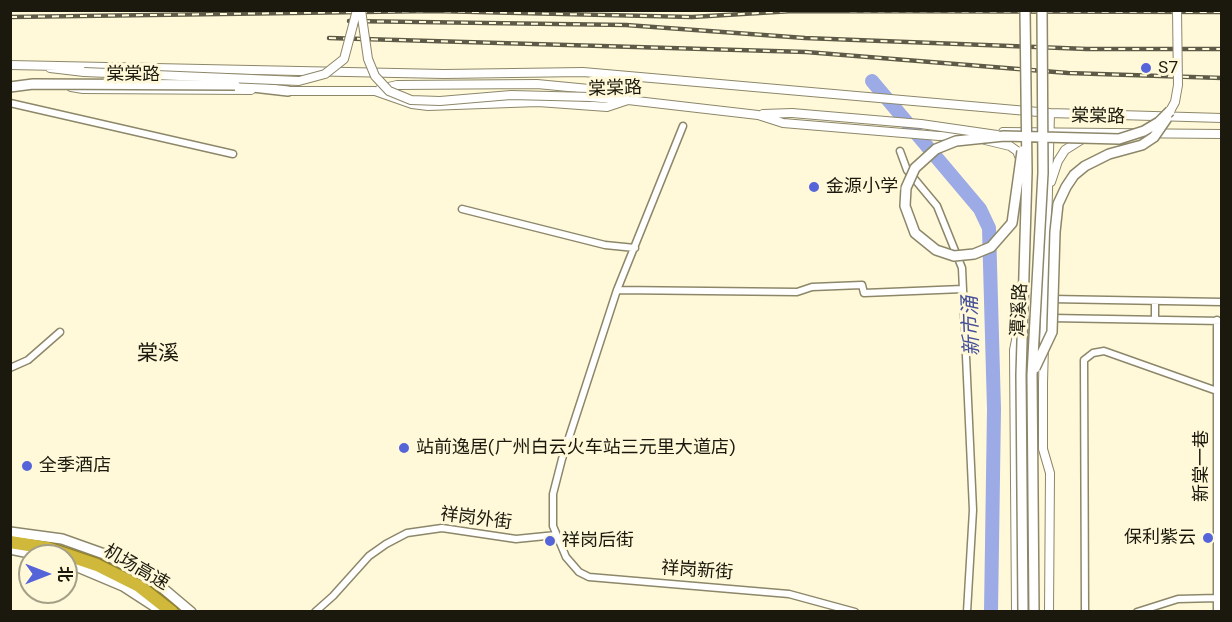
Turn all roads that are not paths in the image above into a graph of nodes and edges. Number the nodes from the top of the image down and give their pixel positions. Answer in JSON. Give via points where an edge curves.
{"nodes":[{"id":1,"x":359,"y":10,"type":"edge"},
{"id":2,"x":1025,"y":10,"type":"edge"},
{"id":3,"x":1042,"y":10,"type":"edge"},
{"id":4,"x":1177,"y":10,"type":"edge"},
{"id":5,"x":24,"y":64,"type":"junction"},
{"id":6,"x":10,"y":65,"type":"edge"},
{"id":7,"x":325,"y":70,"type":"junction"},
{"id":8,"x":10,"y":83,"type":"edge"},
{"id":9,"x":10,"y":87,"type":"edge"},
{"id":10,"x":324,"y":90,"type":"junction"},
{"id":11,"x":288,"y":91,"type":"junction"},
{"id":12,"x":375,"y":91,"type":"junction"},
{"id":13,"x":628,"y":100,"type":"junction"},
{"id":14,"x":10,"y":104,"type":"edge"},
{"id":15,"x":1023,"y":111,"type":"junction"},
{"id":16,"x":1170,"y":111,"type":"junction"},
{"id":17,"x":1050,"y":113,"type":"junction"},
{"id":18,"x":758,"y":115,"type":"junction"},
{"id":19,"x":1221,"y":118,"type":"edge"},
{"id":20,"x":683,"y":126,"type":"dead end"},
{"id":21,"x":1023,"y":131,"type":"junction"},
{"id":22,"x":1050,"y":131,"type":"junction"},
{"id":23,"x":1094,"y":132,"type":"junction"},
{"id":24,"x":1221,"y":134,"type":"edge"},
{"id":25,"x":960,"y":135,"type":"junction"},
{"id":26,"x":1004,"y":136,"type":"junction"},
{"id":27,"x":1025,"y":143,"type":"junction"},
{"id":28,"x":900,"y":151,"type":"dead end"},
{"id":29,"x":232,"y":154,"type":"dead end"},
{"id":30,"x":1024,"y":178,"type":"junction"},
{"id":31,"x":1048,"y":192,"type":"junction"},
{"id":32,"x":462,"y":209,"type":"dead end"},
{"id":33,"x":635,"y":248,"type":"junction"},
{"id":34,"x":963,"y":289,"type":"junction"},
{"id":35,"x":617,"y":290,"type":"junction"},
{"id":36,"x":1022,"y":298,"type":"junction"},
{"id":37,"x":1044,"y":299,"type":"junction"},
{"id":38,"x":1155,"y":301,"type":"junction"},
{"id":39,"x":1221,"y":302,"type":"edge"},
{"id":40,"x":1021,"y":318,"type":"junction"},
{"id":41,"x":1044,"y":318,"type":"junction"},
{"id":42,"x":1155,"y":319,"type":"junction"},
{"id":43,"x":1219,"y":320,"type":"edge"},
{"id":44,"x":60,"y":332,"type":"dead end"},
{"id":45,"x":10,"y":368,"type":"edge"},
{"id":46,"x":1219,"y":371,"type":"edge"},
{"id":47,"x":1032,"y":375,"type":"junction"},
{"id":48,"x":1043,"y":383,"type":"junction"},
{"id":49,"x":1014,"y":388,"type":"junction"},
{"id":50,"x":1217,"y":391,"type":"junction"},
{"id":51,"x":11,"y":531,"type":"edge"},
{"id":52,"x":556,"y":535,"type":"junction"},
{"id":53,"x":10,"y":542,"type":"edge"},
{"id":54,"x":78,"y":567,"type":"edge"},
{"id":55,"x":1217,"y":598,"type":"junction"},
{"id":56,"x":854,"y":611,"type":"edge"},
{"id":57,"x":162,"y":612,"type":"edge"},
{"id":58,"x":172,"y":612,"type":"edge"},
{"id":59,"x":191,"y":612,"type":"edge"},
{"id":60,"x":315,"y":612,"type":"edge"},
{"id":61,"x":967,"y":612,"type":"edge"},
{"id":62,"x":1016,"y":612,"type":"edge"},
{"id":63,"x":1023,"y":612,"type":"edge"},
{"id":64,"x":1034,"y":612,"type":"edge"},
{"id":65,"x":1049,"y":612,"type":"edge"},
{"id":66,"x":1085,"y":612,"type":"edge"},
{"id":67,"x":1137,"y":612,"type":"edge"},
{"id":68,"x":1217,"y":612,"type":"edge"}],
"edges":[{"from":1,"to":5,"type":"street","bridge":true,"via":[[344,59],[325,74],[299,81],[84,72]]},
{"from":1,"to":13,"type":"street","bridge":true,"via":[[375,76],[389,91],[411,100],[511,95]]},
{"from":2,"to":27,"type":"main road","name":"潭溪路","bridge":true},
{"from":3,"to":47,"type":"main road","name":"潭溪路","bridge":true,"via":[[1043,173]]},
{"from":4,"to":16,"type":"street","bridge":true,"via":[[1178,85]]},
{"from":5,"to":6,"type":"street","name":"棠棠路"},
{"from":5,"to":7,"type":"street","name":"棠棠路"},
{"from":7,"to":10,"type":"street","via":[[315,80]]},
{"from":7,"to":15,"type":"street","name":"棠棠路","via":[[444,74],[583,72]]},
{"from":8,"to":11,"type":"street","name":"棠棠路","via":[[44,81],[83,89]]},
{"from":9,"to":11,"type":"main road","bridge":true,"via":[[235,85]]},
{"from":10,"to":11,"type":"street","name":"棠棠路"},
{"from":10,"to":12,"type":"street","name":"棠棠路"},
{"from":12,"to":13,"type":"street","via":[[397,85],[537,84],[610,91]]},
{"from":12,"to":13,"type":"street","name":"棠棠路","via":[[428,106],[538,102],[608,107]]},
{"from":13,"to":18,"type":"street","name":"棠棠路"},
{"from":14,"to":29,"type":"street"},
{"from":15,"to":17,"type":"street","name":"棠棠路"},
{"from":15,"to":21,"type":"street"},
{"from":16,"to":26,"type":"main road","bridge":true,"via":[[1144,131],[1119,139]]},
{"from":16,"to":47,"type":"main road","bridge":true,"via":[[1154,137],[1085,166],[1066,187],[1058,204],[1055,232],[1052,332]]},
{"from":17,"to":19,"type":"street","name":"棠棠路"},
{"from":17,"to":22,"type":"street"},
{"from":18,"to":25,"type":"street","name":"棠棠路","via":[[783,123]]},
{"from":18,"to":26,"type":"street","bridge":true,"via":[[792,113],[921,124]]},
{"from":20,"to":33,"type":"street"},
{"from":21,"to":22,"type":"street","name":"棠棠路"},
{"from":21,"to":25,"type":"street","name":"棠棠路"},
{"from":21,"to":30,"type":"street"},
{"from":22,"to":23,"type":"street","name":"棠棠路"},
{"from":22,"to":31,"type":"street"},
{"from":23,"to":24,"type":"street","name":"棠棠路"},
{"from":23,"to":31,"type":"street","via":[[1065,150]]},
{"from":25,"to":30,"type":"street","via":[[1010,146],[1020,159]]},
{"from":26,"to":27,"type":"main road","bridge":true,"via":[[956,141],[936,149],[915,168],[905,197],[909,222],[922,240],[936,250],[966,256],[984,251],[999,239],[1011,223]]},
{"from":27,"to":63,"type":"main road","name":"潭溪路","bridge":true,"via":[[1021,375]]},
{"from":28,"to":34,"type":"street","via":[[907,170],[937,206],[962,268]]},
{"from":30,"to":36,"type":"street"},
{"from":31,"to":37,"type":"street"},
{"from":32,"to":33,"type":"street","via":[[605,246]]},
{"from":33,"to":35,"type":"street"},
{"from":34,"to":35,"type":"street","via":[[864,293],[862,285],[812,287],[797,292]]},
{"from":34,"to":61,"type":"street","via":[[973,510]]},
{"from":35,"to":52,"type":"street","via":[[555,481],[552,520]]},
{"from":36,"to":37,"type":"street"},
{"from":36,"to":40,"type":"street"},
{"from":37,"to":38,"type":"street"},
{"from":37,"to":41,"type":"street"},
{"from":38,"to":39,"type":"street"},
{"from":38,"to":42,"type":"street"},
{"from":40,"to":41,"type":"street"},
{"from":40,"to":49,"type":"street","via":[[1014,350]]},
{"from":41,"to":42,"type":"street"},
{"from":41,"to":48,"type":"street"},
{"from":42,"to":43,"type":"street"},
{"from":43,"to":46,"type":"street","name":"新棠一巷"},
{"from":44,"to":45,"type":"street","via":[[28,360]]},
{"from":46,"to":50,"type":"street","name":"新棠一巷"},
{"from":47,"to":64,"type":"main road","name":"潭溪路","bridge":true},
{"from":48,"to":49,"type":"street","via":[[1029,378]]},
{"from":48,"to":65,"type":"street","via":[[1043,449],[1050,473]]},
{"from":49,"to":62,"type":"street"},
{"from":50,"to":55,"type":"street","name":"新棠一巷"},
{"from":50,"to":66,"type":"street","via":[[1104,351],[1084,360]]},
{"from":51,"to":59,"type":"main road","via":[[62,539],[107,555],[159,585]]},
{"from":52,"to":56,"type":"street","name":"祥岗新街","via":[[570,563],[589,577],[789,594]]},
{"from":52,"to":60,"type":"street","name":"祥岗外街","via":[[516,539],[442,528],[407,533],[369,556]]},
{"from":53,"to":58,"type":"highway","name":"机场高速","via":[[47,548],[97,565],[139,586]]},
{"from":54,"to":57,"type":"main road","via":[[123,586]]},
{"from":55,"to":67,"type":"street","via":[[1178,599]]},
{"from":55,"to":68,"type":"street","name":"新棠一巷"}]}
